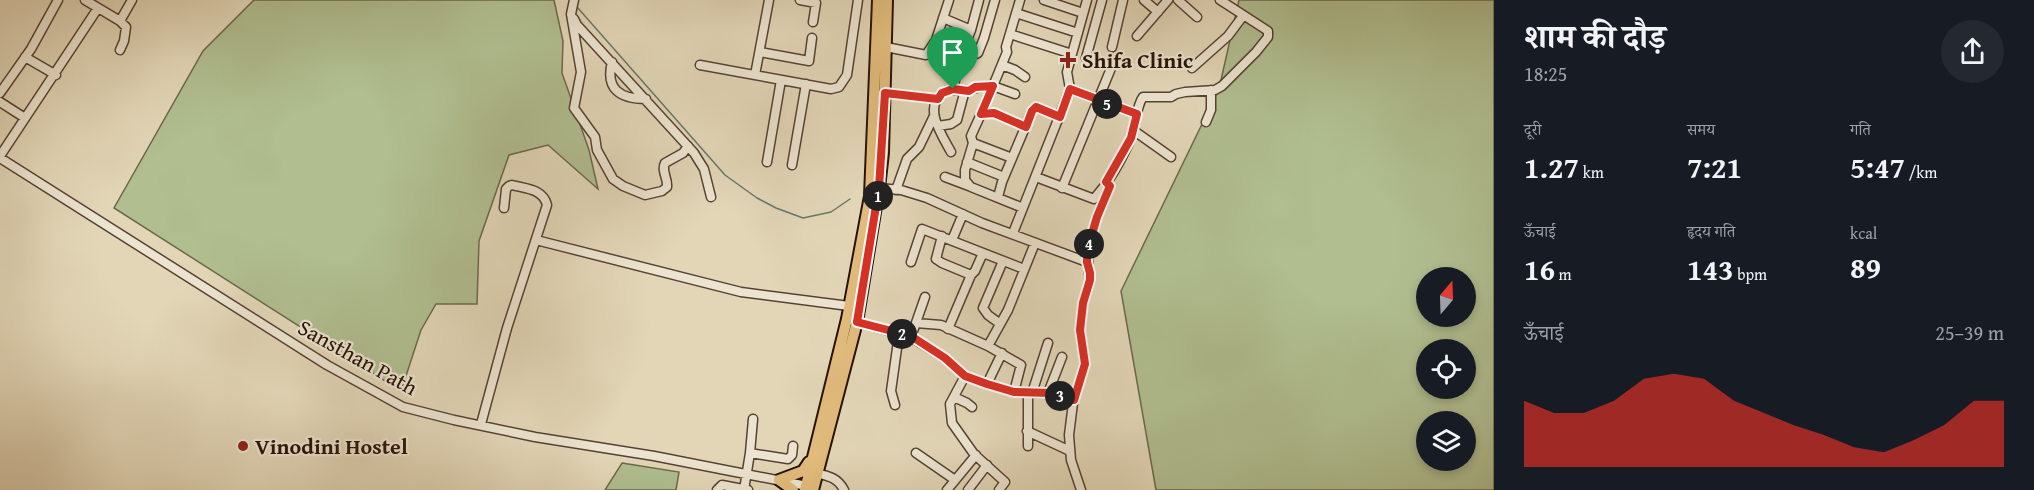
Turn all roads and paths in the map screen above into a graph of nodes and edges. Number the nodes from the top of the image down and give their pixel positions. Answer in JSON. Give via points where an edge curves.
{"nodes":[{"id":1,"x":58,"y":0,"type":"edge"},
{"id":2,"x":85,"y":0,"type":"edge"},
{"id":3,"x":132,"y":0,"type":"edge"},
{"id":4,"x":574,"y":0,"type":"edge"},
{"id":5,"x":769,"y":0,"type":"edge"},
{"id":6,"x":800,"y":0,"type":"edge"},
{"id":7,"x":858,"y":0,"type":"edge"},
{"id":8,"x":878,"y":0,"type":"edge"},
{"id":9,"x":887,"y":0,"type":"edge"},
{"id":10,"x":949,"y":0,"type":"edge"},
{"id":11,"x":979,"y":0,"type":"edge"},
{"id":12,"x":995,"y":0,"type":"edge"},
{"id":13,"x":1020,"y":0,"type":"edge"},
{"id":14,"x":1044,"y":0,"type":"edge"},
{"id":15,"x":1087,"y":0,"type":"edge"},
{"id":16,"x":1102,"y":0,"type":"edge"},
{"id":17,"x":1123,"y":0,"type":"edge"},
{"id":18,"x":1144,"y":0,"type":"edge"},
{"id":19,"x":1168,"y":0,"type":"edge"},
{"id":20,"x":1178,"y":0,"type":"edge"},
{"id":21,"x":1220,"y":0,"type":"edge"},
{"id":22,"x":98,"y":8,"type":"junction"},
{"id":23,"x":1158,"y":12,"type":"junction"},
{"id":24,"x":1083,"y":13,"type":"junction"},
{"id":25,"x":571,"y":14,"type":"junction"},
{"id":26,"x":1016,"y":14,"type":"junction"},
{"id":27,"x":1243,"y":16,"type":"junction"},
{"id":28,"x":1197,"y":17,"type":"dead end"},
{"id":29,"x":943,"y":18,"type":"junction"},
{"id":30,"x":120,"y":21,"type":"junction"},
{"id":31,"x":813,"y":22,"type":"dead end"},
{"id":32,"x":971,"y":30,"type":"junction"},
{"id":33,"x":1078,"y":33,"type":"junction"},
{"id":34,"x":1010,"y":34,"type":"junction"},
{"id":35,"x":1137,"y":36,"type":"dead end"},
{"id":36,"x":812,"y":38,"type":"dead end"},
{"id":37,"x":936,"y":40,"type":"junction"},
{"id":38,"x":886,"y":47,"type":"junction"},
{"id":39,"x":1112,"y":47,"type":"dead end"},
{"id":40,"x":120,"y":50,"type":"dead end"},
{"id":41,"x":760,"y":52,"type":"junction"},
{"id":42,"x":1072,"y":54,"type":"junction"},
{"id":43,"x":1116,"y":56,"type":"dead end"},
{"id":44,"x":25,"y":57,"type":"junction"},
{"id":45,"x":961,"y":58,"type":"junction"},
{"id":46,"x":1086,"y":58,"type":"dead end"},
{"id":47,"x":612,"y":62,"type":"junction"},
{"id":48,"x":700,"y":65,"type":"dead end"},
{"id":49,"x":1002,"y":65,"type":"junction"},
{"id":50,"x":1192,"y":68,"type":"dead end"},
{"id":51,"x":56,"y":75,"type":"junction"},
{"id":52,"x":755,"y":75,"type":"junction"},
{"id":53,"x":1025,"y":78,"type":"dead end"},
{"id":54,"x":781,"y":80,"type":"junction"},
{"id":55,"x":806,"y":84,"type":"junction"},
{"id":56,"x":993,"y":86,"type":"junction"},
{"id":57,"x":953,"y":89,"type":"junction"},
{"id":58,"x":1070,"y":89,"type":"junction"},
{"id":59,"x":965,"y":90,"type":"junction"},
{"id":60,"x":1211,"y":90,"type":"junction"},
{"id":61,"x":0,"y":93,"type":"edge"},
{"id":62,"x":885,"y":93,"type":"junction"},
{"id":63,"x":1015,"y":94,"type":"dead end"},
{"id":64,"x":646,"y":99,"type":"junction"},
{"id":65,"x":938,"y":99,"type":"junction"},
{"id":66,"x":1098,"y":100,"type":"junction"},
{"id":67,"x":0,"y":102,"type":"edge"},
{"id":68,"x":981,"y":114,"type":"junction"},
{"id":69,"x":1137,"y":114,"type":"junction"},
{"id":70,"x":934,"y":116,"type":"junction"},
{"id":71,"x":1060,"y":117,"type":"junction"},
{"id":72,"x":26,"y":118,"type":"junction"},
{"id":73,"x":1206,"y":122,"type":"dead end"},
{"id":74,"x":938,"y":126,"type":"junction"},
{"id":75,"x":1026,"y":127,"type":"junction"},
{"id":76,"x":1133,"y":130,"type":"junction"},
{"id":77,"x":973,"y":143,"type":"junction"},
{"id":78,"x":688,"y":146,"type":"junction"},
{"id":79,"x":951,"y":152,"type":"dead end"},
{"id":80,"x":0,"y":157,"type":"edge"},
{"id":81,"x":1171,"y":157,"type":"dead end"},
{"id":82,"x":1012,"y":158,"type":"junction"},
{"id":83,"x":767,"y":162,"type":"dead end"},
{"id":84,"x":967,"y":162,"type":"junction"},
{"id":85,"x":792,"y":165,"type":"dead end"},
{"id":86,"x":945,"y":177,"type":"dead end"},
{"id":87,"x":1004,"y":177,"type":"junction"},
{"id":88,"x":1036,"y":177,"type":"junction"},
{"id":89,"x":1106,"y":182,"type":"junction"},
{"id":90,"x":971,"y":187,"type":"junction"},
{"id":91,"x":879,"y":188,"type":"junction"},
{"id":92,"x":1062,"y":188,"type":"junction"},
{"id":93,"x":896,"y":190,"type":"junction"},
{"id":94,"x":711,"y":197,"type":"dead end"},
{"id":95,"x":998,"y":197,"type":"junction"},
{"id":96,"x":504,"y":208,"type":"dead end"},
{"id":97,"x":1023,"y":208,"type":"junction"},
{"id":98,"x":963,"y":214,"type":"junction"},
{"id":99,"x":1013,"y":233,"type":"junction"},
{"id":100,"x":942,"y":236,"type":"junction"},
{"id":101,"x":536,"y":240,"type":"junction"},
{"id":102,"x":952,"y":240,"type":"junction"},
{"id":103,"x":1035,"y":243,"type":"junction"},
{"id":104,"x":983,"y":253,"type":"junction"},
{"id":105,"x":1003,"y":261,"type":"junction"},
{"id":106,"x":911,"y":262,"type":"dead end"},
{"id":107,"x":1087,"y":262,"type":"junction"},
{"id":108,"x":1024,"y":269,"type":"junction"},
{"id":109,"x":971,"y":274,"type":"junction"},
{"id":110,"x":925,"y":297,"type":"dead end"},
{"id":111,"x":849,"y":306,"type":"junction"},
{"id":112,"x":857,"y":322,"type":"junction"},
{"id":113,"x":916,"y":323,"type":"junction"},
{"id":114,"x":999,"y":323,"type":"junction"},
{"id":115,"x":948,"y":329,"type":"junction"},
{"id":116,"x":899,"y":334,"type":"junction"},
{"id":117,"x":911,"y":336,"type":"junction"},
{"id":118,"x":1048,"y":343,"type":"dead end"},
{"id":119,"x":988,"y":346,"type":"junction"},
{"id":120,"x":1002,"y":353,"type":"junction"},
{"id":121,"x":1062,"y":357,"type":"dead end"},
{"id":122,"x":965,"y":376,"type":"junction"},
{"id":123,"x":987,"y":384,"type":"junction"},
{"id":124,"x":1014,"y":392,"type":"junction"},
{"id":125,"x":1030,"y":393,"type":"junction"},
{"id":126,"x":1048,"y":393,"type":"junction"},
{"id":127,"x":954,"y":397,"type":"junction"},
{"id":128,"x":1074,"y":400,"type":"junction"},
{"id":129,"x":895,"y":405,"type":"dead end"},
{"id":130,"x":972,"y":408,"type":"dead end"},
{"id":131,"x":753,"y":419,"type":"dead end"},
{"id":132,"x":481,"y":424,"type":"junction"},
{"id":133,"x":1027,"y":431,"type":"junction"},
{"id":134,"x":794,"y":446,"type":"dead end"},
{"id":135,"x":1028,"y":446,"type":"dead end"},
{"id":136,"x":1070,"y":451,"type":"junction"},
{"id":137,"x":750,"y":453,"type":"junction"},
{"id":138,"x":916,"y":453,"type":"dead end"},
{"id":139,"x":975,"y":455,"type":"junction"},
{"id":140,"x":812,"y":459,"type":"junction"},
{"id":141,"x":987,"y":465,"type":"junction"},
{"id":142,"x":816,"y":473,"type":"junction"},
{"id":143,"x":747,"y":474,"type":"junction"},
{"id":144,"x":779,"y":480,"type":"junction"},
{"id":145,"x":955,"y":480,"type":"junction"},
{"id":146,"x":809,"y":488,"type":"edge"},
{"id":147,"x":717,"y":490,"type":"edge"},
{"id":148,"x":745,"y":490,"type":"edge"},
{"id":149,"x":793,"y":490,"type":"edge"},
{"id":150,"x":844,"y":490,"type":"edge"},
{"id":151,"x":947,"y":490,"type":"edge"},
{"id":152,"x":968,"y":490,"type":"edge"},
{"id":153,"x":999,"y":490,"type":"edge"},
{"id":154,"x":1081,"y":490,"type":"edge"}],
"edges":[{"from":1,"to":44,"type":"street"},
{"from":2,"to":22,"type":"street"},
{"from":3,"to":30,"type":"street"},
{"from":4,"to":25,"type":"street"},
{"from":5,"to":41,"type":"street"},
{"from":6,"to":31,"type":"street","via":[[816,3]]},
{"from":7,"to":55,"type":"street","via":[[843,82],[831,89]]},
{"from":8,"to":111,"type":"main road","via":[[870,196]]},
{"from":9,"to":38,"type":"main road"},
{"from":10,"to":29,"type":"street"},
{"from":11,"to":32,"type":"street"},
{"from":12,"to":45,"type":"street","via":[[978,53]]},
{"from":13,"to":26,"type":"street"},
{"from":14,"to":24,"type":"street"},
{"from":15,"to":24,"type":"street"},
{"from":16,"to":46,"type":"street"},
{"from":17,"to":39,"type":"street"},
{"from":18,"to":23,"type":"street"},
{"from":19,"to":23,"type":"street"},
{"from":20,"to":28,"type":"street"},
{"from":21,"to":27,"type":"street"},
{"from":22,"to":30,"type":"street"},
{"from":22,"to":51,"type":"street"},
{"from":23,"to":35,"type":"street"},
{"from":24,"to":33,"type":"street"},
{"from":25,"to":47,"type":"street"},
{"from":25,"to":78,"type":"street","via":[[581,72],[574,108],[595,137],[597,150],[613,179],[645,195],[662,191],[668,183],[665,163]]},
{"from":26,"to":33,"type":"street"},
{"from":26,"to":34,"type":"street"},
{"from":27,"to":50,"type":"street","via":[[1228,36]]},
{"from":27,"to":60,"type":"street","via":[[1264,27],[1268,37],[1222,86]]},
{"from":29,"to":32,"type":"street"},
{"from":29,"to":37,"type":"street"},
{"from":30,"to":40,"type":"street","via":[[126,27]]},
{"from":32,"to":45,"type":"street"},
{"from":33,"to":42,"type":"street"},
{"from":34,"to":42,"type":"street"},
{"from":34,"to":49,"type":"street"},
{"from":36,"to":41,"type":"street","via":[[809,61]]},
{"from":37,"to":38,"type":"street","via":[[926,55]]},
{"from":37,"to":45,"type":"street"},
{"from":38,"to":62,"type":"main road"},
{"from":41,"to":52,"type":"street"},
{"from":42,"to":58,"type":"street"},
{"from":43,"to":66,"type":"street"},
{"from":44,"to":51,"type":"street"},
{"from":44,"to":61,"type":"street"},
{"from":45,"to":57,"type":"street"},
{"from":47,"to":64,"type":"street"},
{"from":47,"to":64,"type":"street","via":[[612,87],[628,97]]},
{"from":48,"to":52,"type":"street"},
{"from":49,"to":53,"type":"street"},
{"from":49,"to":56,"type":"street"},
{"from":51,"to":72,"type":"street"},
{"from":52,"to":54,"type":"street"},
{"from":54,"to":55,"type":"street"},
{"from":54,"to":83,"type":"street"},
{"from":55,"to":85,"type":"street"},
{"from":56,"to":59,"type":"street"},
{"from":56,"to":63,"type":"street"},
{"from":56,"to":68,"type":"street"},
{"from":57,"to":59,"type":"street"},
{"from":57,"to":65,"type":"street"},
{"from":58,"to":66,"type":"street"},
{"from":58,"to":71,"type":"street"},
{"from":59,"to":74,"type":"street","via":[[957,120]]},
{"from":60,"to":69,"type":"street","via":[[1143,97]]},
{"from":60,"to":73,"type":"street","via":[[1211,110]]},
{"from":62,"to":65,"type":"street"},
{"from":62,"to":91,"type":"main road"},
{"from":64,"to":78,"type":"street"},
{"from":65,"to":70,"type":"street"},
{"from":66,"to":69,"type":"street"},
{"from":66,"to":92,"type":"street"},
{"from":67,"to":72,"type":"street"},
{"from":68,"to":75,"type":"street","via":[[994,113]]},
{"from":68,"to":77,"type":"street","via":[[971,136]]},
{"from":69,"to":76,"type":"street"},
{"from":70,"to":74,"type":"street"},
{"from":70,"to":93,"type":"street","via":[[919,147],[907,159]]},
{"from":71,"to":75,"type":"street","via":[[1036,107]]},
{"from":71,"to":88,"type":"street"},
{"from":72,"to":80,"type":"street"},
{"from":74,"to":79,"type":"street"},
{"from":75,"to":82,"type":"street"},
{"from":76,"to":81,"type":"street"},
{"from":76,"to":89,"type":"street"},
{"from":77,"to":82,"type":"street"},
{"from":77,"to":84,"type":"street"},
{"from":78,"to":94,"type":"street","via":[[704,169]]},
{"from":80,"to":132,"type":"street","name":"Sansthan Path","via":[[327,365],[403,407]]},
{"from":82,"to":87,"type":"street"},
{"from":84,"to":87,"type":"street"},
{"from":84,"to":90,"type":"street","via":[[964,180]]},
{"from":86,"to":90,"type":"street"},
{"from":87,"to":95,"type":"street"},
{"from":88,"to":92,"type":"street"},
{"from":88,"to":97,"type":"street"},
{"from":89,"to":92,"type":"street","via":[[1094,200]]},
{"from":89,"to":107,"type":"street","via":[[1110,186],[1087,251]]},
{"from":90,"to":95,"type":"street"},
{"from":91,"to":93,"type":"street"},
{"from":91,"to":112,"type":"main road"},
{"from":93,"to":98,"type":"street"},
{"from":95,"to":97,"type":"street"},
{"from":96,"to":101,"type":"street","via":[[508,186],[539,192],[545,197],[547,205]]},
{"from":97,"to":99,"type":"street"},
{"from":98,"to":99,"type":"street"},
{"from":98,"to":102,"type":"street"},
{"from":99,"to":103,"type":"street"},
{"from":100,"to":102,"type":"street"},
{"from":100,"to":106,"type":"street","via":[[922,229]]},
{"from":100,"to":109,"type":"street","via":[[936,259]]},
{"from":101,"to":111,"type":"street","via":[[741,292]]},
{"from":101,"to":132,"type":"street"},
{"from":102,"to":104,"type":"street"},
{"from":103,"to":107,"type":"street"},
{"from":103,"to":108,"type":"street"},
{"from":104,"to":105,"type":"street"},
{"from":104,"to":109,"type":"street"},
{"from":105,"to":108,"type":"street"},
{"from":105,"to":114,"type":"street","via":[[983,308]]},
{"from":107,"to":128,"type":"street","via":[[1090,280],[1080,330],[1085,364]]},
{"from":108,"to":114,"type":"street"},
{"from":109,"to":115,"type":"street"},
{"from":110,"to":113,"type":"street"},
{"from":111,"to":140,"type":"main road"},
{"from":112,"to":116,"type":"street"},
{"from":112,"to":142,"type":"main road"},
{"from":113,"to":115,"type":"street"},
{"from":113,"to":117,"type":"street"},
{"from":114,"to":119,"type":"street"},
{"from":115,"to":119,"type":"street"},
{"from":116,"to":117,"type":"street"},
{"from":116,"to":129,"type":"street","via":[[891,391]]},
{"from":117,"to":122,"type":"street"},
{"from":118,"to":125,"type":"street"},
{"from":119,"to":120,"type":"street"},
{"from":120,"to":123,"type":"street"},
{"from":120,"to":124,"type":"street","via":[[1021,365]]},
{"from":121,"to":126,"type":"street"},
{"from":122,"to":123,"type":"street"},
{"from":122,"to":127,"type":"street"},
{"from":123,"to":124,"type":"street"},
{"from":124,"to":125,"type":"street"},
{"from":125,"to":126,"type":"street"},
{"from":125,"to":133,"type":"street"},
{"from":126,"to":128,"type":"street"},
{"from":127,"to":130,"type":"street"},
{"from":127,"to":139,"type":"street","via":[[950,404],[952,423]]},
{"from":128,"to":136,"type":"street"},
{"from":131,"to":137,"type":"street"},
{"from":132,"to":143,"type":"street","name":"Sansthan Path"},
{"from":133,"to":135,"type":"street"},
{"from":133,"to":136,"type":"street"},
{"from":134,"to":137,"type":"street","via":[[788,459]]},
{"from":136,"to":154,"type":"street"},
{"from":137,"to":143,"type":"street"},
{"from":138,"to":145,"type":"street"},
{"from":139,"to":141,"type":"street"},
{"from":139,"to":145,"type":"street"},
{"from":140,"to":144,"type":"main road","via":[[803,471]]},
{"from":140,"to":146,"type":"main road"},
{"from":141,"to":152,"type":"street"},
{"from":141,"to":153,"type":"street","via":[[1005,482]]},
{"from":142,"to":146,"type":"main road"},
{"from":142,"to":150,"type":"street","via":[[834,478]]},
{"from":143,"to":144,"type":"street","name":"Sansthan Path"},
{"from":143,"to":148,"type":"street"},
{"from":144,"to":146,"type":"street","name":"Sansthan Path"},
{"from":144,"to":149,"type":"main road"},
{"from":145,"to":151,"type":"street"},
{"from":147,"to":148,"type":"street","via":[[722,484]]}]}
